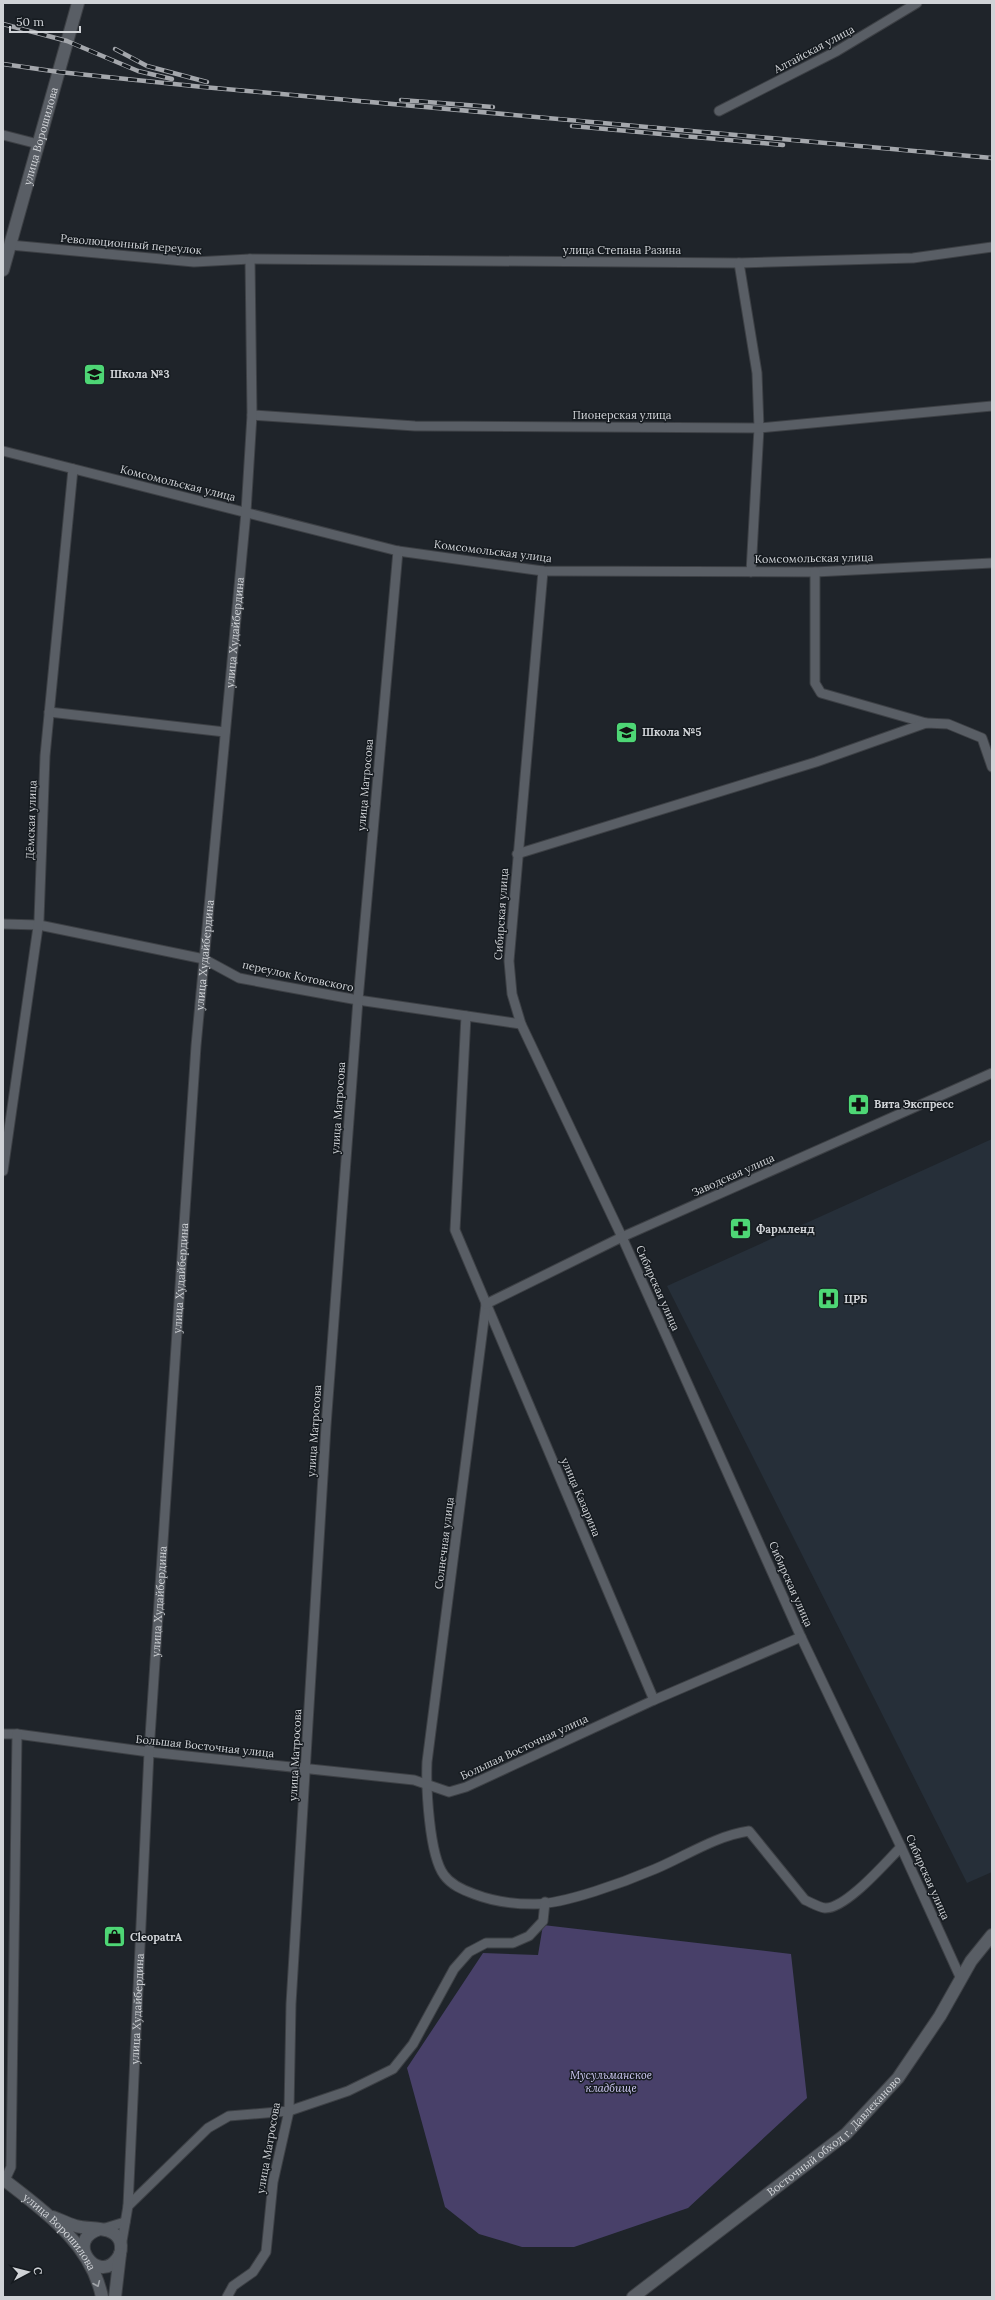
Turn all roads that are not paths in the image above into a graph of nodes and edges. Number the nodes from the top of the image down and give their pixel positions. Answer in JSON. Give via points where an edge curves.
{"nodes":[{"id":1,"x":78,"y":3,"type":"edge"},
{"id":2,"x":917,"y":3,"type":"edge"},
{"id":3,"x":719,"y":111,"type":"dead end"},
{"id":4,"x":3,"y":135,"type":"edge"},
{"id":5,"x":38,"y":144,"type":"junction"},
{"id":6,"x":10,"y":246,"type":"junction"},
{"id":7,"x":992,"y":246,"type":"edge"},
{"id":8,"x":250,"y":259,"type":"junction"},
{"id":9,"x":739,"y":263,"type":"junction"},
{"id":10,"x":3,"y":270,"type":"edge"},
{"id":11,"x":992,"y":406,"type":"edge"},
{"id":12,"x":252,"y":415,"type":"junction"},
{"id":13,"x":759,"y":428,"type":"junction"},
{"id":14,"x":3,"y":451,"type":"edge"},
{"id":15,"x":73,"y":469,"type":"junction"},
{"id":16,"x":246,"y":512,"type":"junction"},
{"id":17,"x":398,"y":551,"type":"junction"},
{"id":18,"x":992,"y":563,"type":"edge"},
{"id":19,"x":543,"y":570,"type":"junction"},
{"id":20,"x":751,"y":572,"type":"junction"},
{"id":21,"x":815,"y":572,"type":"junction"},
{"id":22,"x":49,"y":712,"type":"junction"},
{"id":23,"x":926,"y":723,"type":"junction"},
{"id":24,"x":225,"y":732,"type":"junction"},
{"id":25,"x":992,"y":767,"type":"edge"},
{"id":26,"x":517,"y":854,"type":"junction"},
{"id":27,"x":3,"y":924,"type":"edge"},
{"id":28,"x":39,"y":925,"type":"junction"},
{"id":29,"x":204,"y":959,"type":"junction"},
{"id":30,"x":358,"y":1000,"type":"junction"},
{"id":31,"x":466,"y":1016,"type":"junction"},
{"id":32,"x":521,"y":1024,"type":"junction"},
{"id":33,"x":992,"y":1073,"type":"edge"},
{"id":34,"x":3,"y":1171,"type":"edge"},
{"id":35,"x":622,"y":1237,"type":"junction"},
{"id":36,"x":486,"y":1304,"type":"junction"},
{"id":37,"x":802,"y":1637,"type":"junction"},
{"id":38,"x":654,"y":1700,"type":"junction"},
{"id":39,"x":3,"y":1734,"type":"edge"},
{"id":40,"x":17,"y":1734,"type":"junction"},
{"id":41,"x":149,"y":1752,"type":"junction"},
{"id":42,"x":306,"y":1769,"type":"junction"},
{"id":43,"x":426,"y":1785,"type":"junction"},
{"id":44,"x":901,"y":1847,"type":"junction"},
{"id":45,"x":545,"y":1902,"type":"junction"},
{"id":46,"x":992,"y":1935,"type":"edge"},
{"id":47,"x":961,"y":1979,"type":"junction"},
{"id":48,"x":289,"y":2111,"type":"junction"},
{"id":49,"x":4,"y":2180,"type":"edge"},
{"id":50,"x":128,"y":2206,"type":"junction"},
{"id":51,"x":53,"y":2217,"type":"junction"},
{"id":52,"x":125,"y":2222,"type":"junction"},
{"id":53,"x":100,"y":2229,"type":"junction"},
{"id":54,"x":121,"y":2248,"type":"junction"},
{"id":55,"x":85,"y":2256,"type":"junction"},
{"id":56,"x":102,"y":2297,"type":"edge"},
{"id":57,"x":115,"y":2297,"type":"edge"},
{"id":58,"x":227,"y":2297,"type":"edge"},
{"id":59,"x":634,"y":2297,"type":"edge"}],
"edges":[{"from":1,"to":5,"type":"street","name":"улица Ворошилова"},
{"from":2,"to":3,"type":"street","name":"Алтайская улица","via":[[838,51]]},
{"from":4,"to":5,"type":"street"},
{"from":5,"to":6,"type":"street","name":"улица Ворошилова"},
{"from":6,"to":8,"type":"street","name":"Революционный переулок","via":[[194,262]]},
{"from":6,"to":10,"type":"street","name":"улица Ворошилова"},
{"from":7,"to":9,"type":"street","name":"улица Степана Разина","via":[[913,258]]},
{"from":8,"to":9,"type":"street","name":"улица Степана Разина"},
{"from":8,"to":12,"type":"street","name":"улица Худайбердина"},
{"from":9,"to":13,"type":"street","via":[[757,373]]},
{"from":11,"to":13,"type":"street","name":"Пионерская улица"},
{"from":12,"to":13,"type":"street","name":"Пионерская улица","via":[[415,426]]},
{"from":12,"to":16,"type":"street","name":"улица Худайбердина"},
{"from":13,"to":20,"type":"street"},
{"from":14,"to":15,"type":"street","name":"Комсомольская улица"},
{"from":15,"to":16,"type":"street","name":"Комсомольская улица"},
{"from":15,"to":22,"type":"street","name":"Дёмская улица"},
{"from":16,"to":17,"type":"street","name":"Комсомольская улица"},
{"from":16,"to":24,"type":"street","name":"улица Худайбердина"},
{"from":17,"to":19,"type":"street","name":"Комсомольская улица"},
{"from":17,"to":30,"type":"street","name":"улица Матросова"},
{"from":18,"to":21,"type":"street","name":"Комсомольская улица"},
{"from":19,"to":20,"type":"street","name":"Комсомольская улица"},
{"from":19,"to":26,"type":"street","name":"Сибирская улица"},
{"from":20,"to":21,"type":"street","name":"Комсомольская улица"},
{"from":21,"to":23,"type":"street","via":[[815,684],[821,693]]},
{"from":22,"to":24,"type":"street"},
{"from":22,"to":28,"type":"street","name":"Дёмская улица"},
{"from":23,"to":25,"type":"street","via":[[948,724],[982,738]]},
{"from":23,"to":26,"type":"street","via":[[816,762]]},
{"from":24,"to":29,"type":"street","name":"улица Худайбердина"},
{"from":26,"to":32,"type":"street","name":"Сибирская улица","via":[[509,961],[512,994]]},
{"from":27,"to":28,"type":"street","name":"переулок Котовского"},
{"from":28,"to":29,"type":"street","name":"переулок Котовского"},
{"from":28,"to":34,"type":"street","name":"Дёмская улица"},
{"from":29,"to":30,"type":"street","name":"переулок Котовского","via":[[239,978]]},
{"from":29,"to":41,"type":"street","name":"улица Худайбердина"},
{"from":30,"to":31,"type":"street","name":"переулок Котовского"},
{"from":30,"to":42,"type":"street","name":"улица Матросова","via":[[326,1426]]},
{"from":31,"to":32,"type":"street","name":"переулок Котовского"},
{"from":31,"to":36,"type":"street","name":"улица Казарина","via":[[455,1230]]},
{"from":32,"to":35,"type":"street","name":"Сибирская улица"},
{"from":33,"to":35,"type":"street","name":"Заводская улица"},
{"from":35,"to":36,"type":"street","name":"Заводская улица"},
{"from":35,"to":37,"type":"street","name":"Сибирская улица"},
{"from":36,"to":38,"type":"street","name":"улица Казарина"},
{"from":36,"to":43,"type":"street","name":"Солнечная улица"},
{"from":37,"to":38,"type":"street","name":"Большая Восточная улица"},
{"from":37,"to":44,"type":"street","name":"Сибирская улица"},
{"from":38,"to":43,"type":"street","name":"Большая Восточная улица","via":[[466,1787],[449,1792]]},
{"from":39,"to":40,"type":"street","name":"Большая Восточная улица"},
{"from":40,"to":41,"type":"street","name":"Большая Восточная улица"},
{"from":40,"to":49,"type":"street","via":[[11,2167]]},
{"from":41,"to":42,"type":"street","name":"Большая Восточная улица"},
{"from":41,"to":50,"type":"street","name":"улица Худайбердина"},
{"from":42,"to":43,"type":"street","name":"Большая Восточная улица","via":[[414,1780]]},
{"from":42,"to":48,"type":"street","name":"улица Матросова","via":[[291,2004]]},
{"from":43,"to":45,"type":"street","name":"Солнечная улица","via":[[432,1841],[443,1875],[458,1888],[485,1898],[534,1904]]},
{"from":44,"to":45,"type":"street","name":"Солнечная улица","via":[[845,1900],[827,1908],[816,1906],[806,1900],[750,1831],[730,1834],[640,1875],[575,1897]]},
{"from":44,"to":47,"type":"street","name":"Сибирская улица"},
{"from":45,"to":48,"type":"street","via":[[543,1921],[529,1936],[513,1943],[486,1943],[469,1952],[454,1969],[413,2044],[393,2069],[348,2091]]},
{"from":46,"to":47,"type":"street","name":"Восточный обход г. Давлеканово","via":[[971,1961]]},
{"from":47,"to":59,"type":"street","name":"Восточный обход г. Давлеканово","via":[[940,2016],[898,2078],[846,2134]]},
{"from":48,"to":50,"type":"street","via":[[229,2116],[208,2128]]},
{"from":48,"to":58,"type":"street","name":"улица Матросова","via":[[273,2182],[266,2252],[253,2272],[233,2286]]},
{"from":49,"to":51,"type":"street","name":"улица Ворошилова"},
{"from":50,"to":52,"type":"street","name":"улица Худайбердина"},
{"from":51,"to":53,"type":"street","via":[[76,2226]]},
{"from":51,"to":55,"type":"street","name":"улица Ворошилова"},
{"from":52,"to":53,"type":"street"},
{"from":52,"to":54,"type":"street","name":"улица Худайбердина"},
{"from":53,"to":54,"type":"street","via":[[112,2232],[120,2242]]},
{"from":53,"to":55,"type":"street","via":[[86,2239]]},
{"from":54,"to":55,"type":"street","via":[[117,2260],[106,2266],[94,2265]]},
{"from":54,"to":57,"type":"street","name":"улица Худайбердина"},
{"from":55,"to":56,"type":"street","name":"улица Ворошилова","one_way":true}]}
